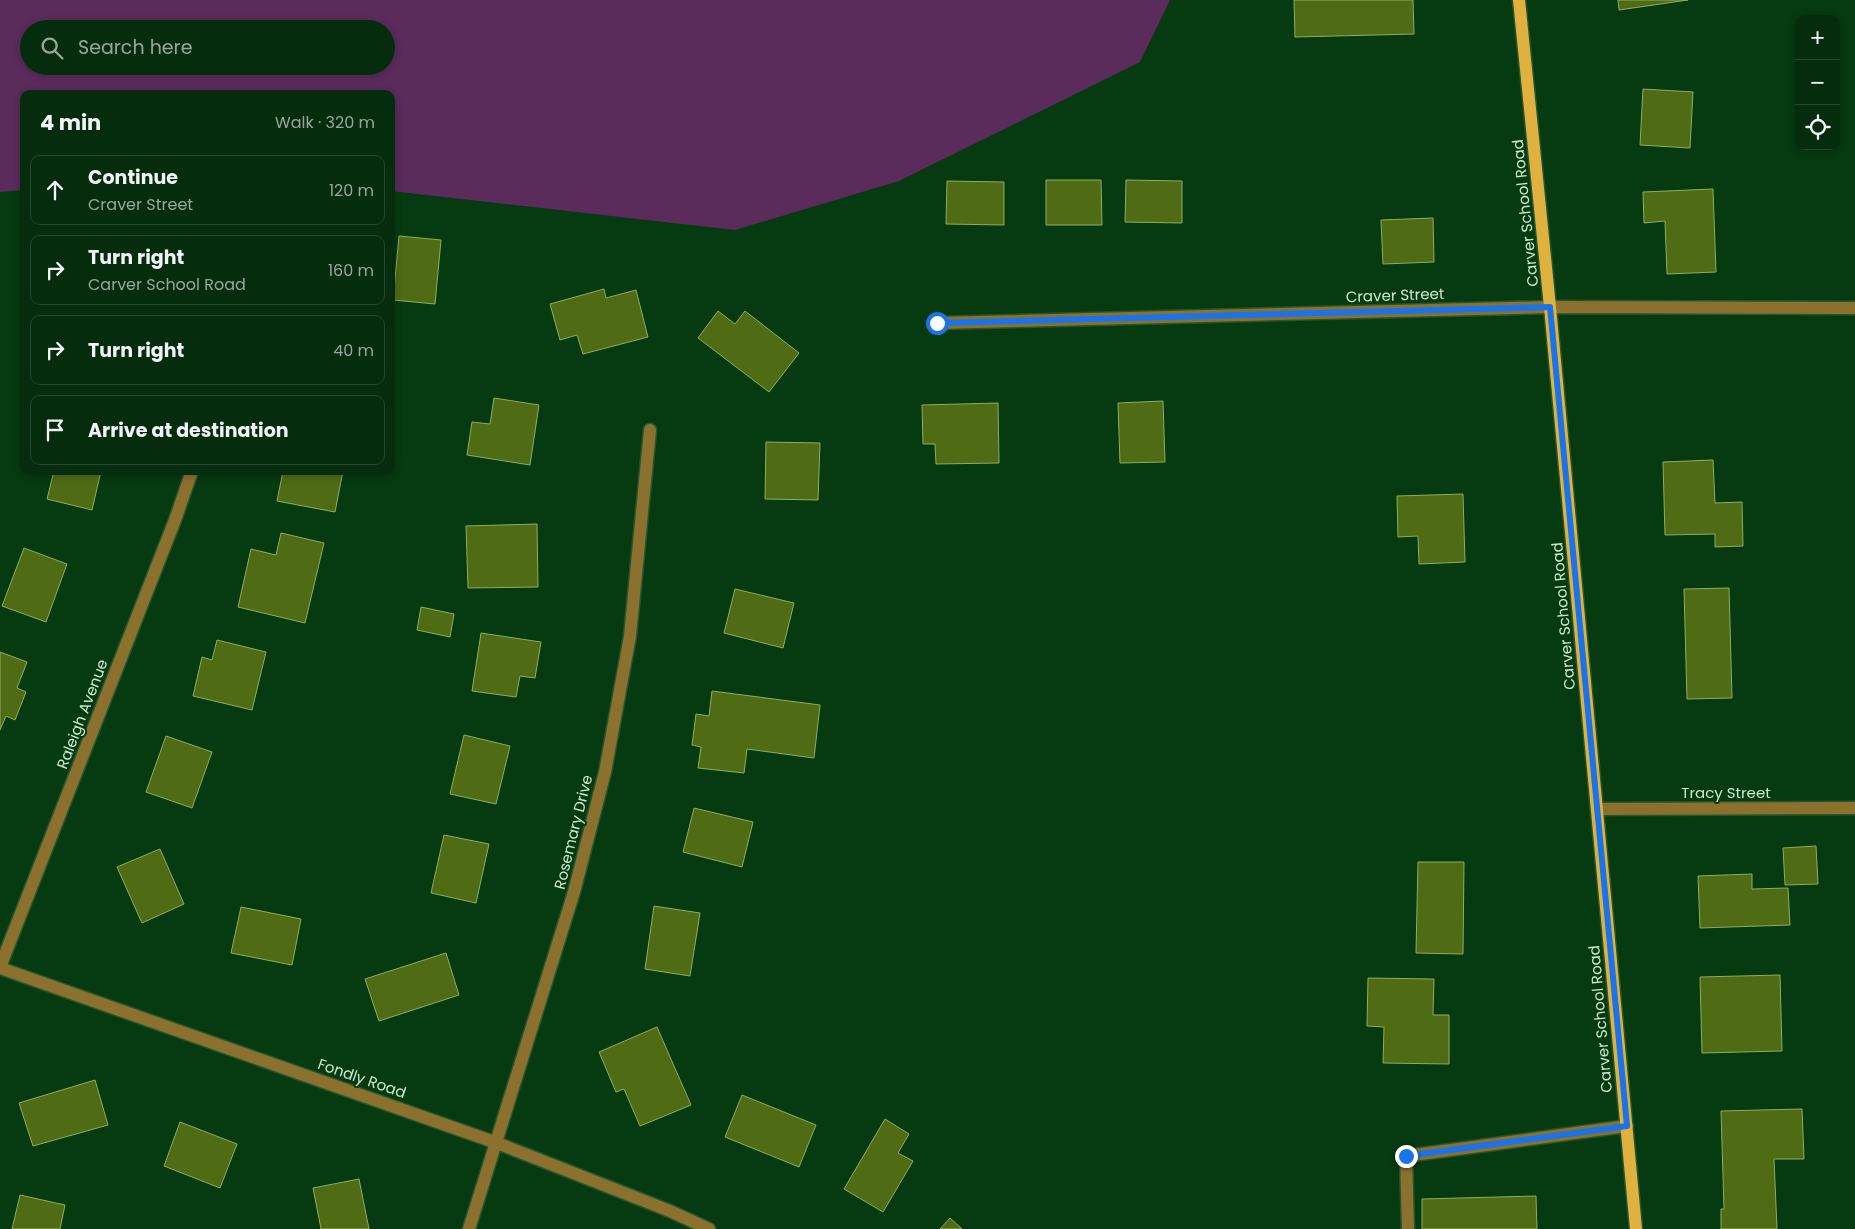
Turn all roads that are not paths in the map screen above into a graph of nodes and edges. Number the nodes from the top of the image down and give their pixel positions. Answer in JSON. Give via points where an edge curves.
{"nodes":[{"id":1,"x":1520,"y":0,"type":"edge"},
{"id":2,"x":1550,"y":307,"type":"junction"},
{"id":3,"x":1855,"y":308,"type":"edge"},
{"id":4,"x":937,"y":323,"type":"dead end"},
{"id":5,"x":650,"y":430,"type":"dead end"},
{"id":6,"x":191,"y":475,"type":"edge"},
{"id":7,"x":1855,"y":808,"type":"edge"},
{"id":8,"x":1597,"y":809,"type":"junction"},
{"id":9,"x":0,"y":968,"type":"edge"},
{"id":10,"x":1627,"y":1126,"type":"junction"},
{"id":11,"x":497,"y":1143,"type":"junction"},
{"id":12,"x":469,"y":1229,"type":"edge"},
{"id":13,"x":709,"y":1229,"type":"edge"},
{"id":14,"x":1408,"y":1229,"type":"edge"},
{"id":15,"x":1636,"y":1229,"type":"edge"}],
"edges":[{"from":1,"to":2,"type":"main road","name":"Carver School Road"},
{"from":2,"to":3,"type":"street","name":"Craver Street"},
{"from":2,"to":4,"type":"street","name":"Craver Street"},
{"from":2,"to":8,"type":"main road","name":"Carver School Road"},
{"from":5,"to":11,"type":"street","name":"Rosemary Drive","via":[[630,636],[604,772],[574,892]]},
{"from":6,"to":9,"type":"street","name":"Raleigh Avenue"},
{"from":7,"to":8,"type":"street","name":"Tracy Street"},
{"from":8,"to":10,"type":"main road","name":"Carver School Road"},
{"from":9,"to":11,"type":"street","name":"Fondly Road"},
{"from":10,"to":14,"type":"street","via":[[1406,1156]]},
{"from":10,"to":15,"type":"main road","name":"Carver School Road"},
{"from":11,"to":12,"type":"street","name":"Rosemary Drive"},
{"from":11,"to":13,"type":"street","name":"Fondly Road"}]}
